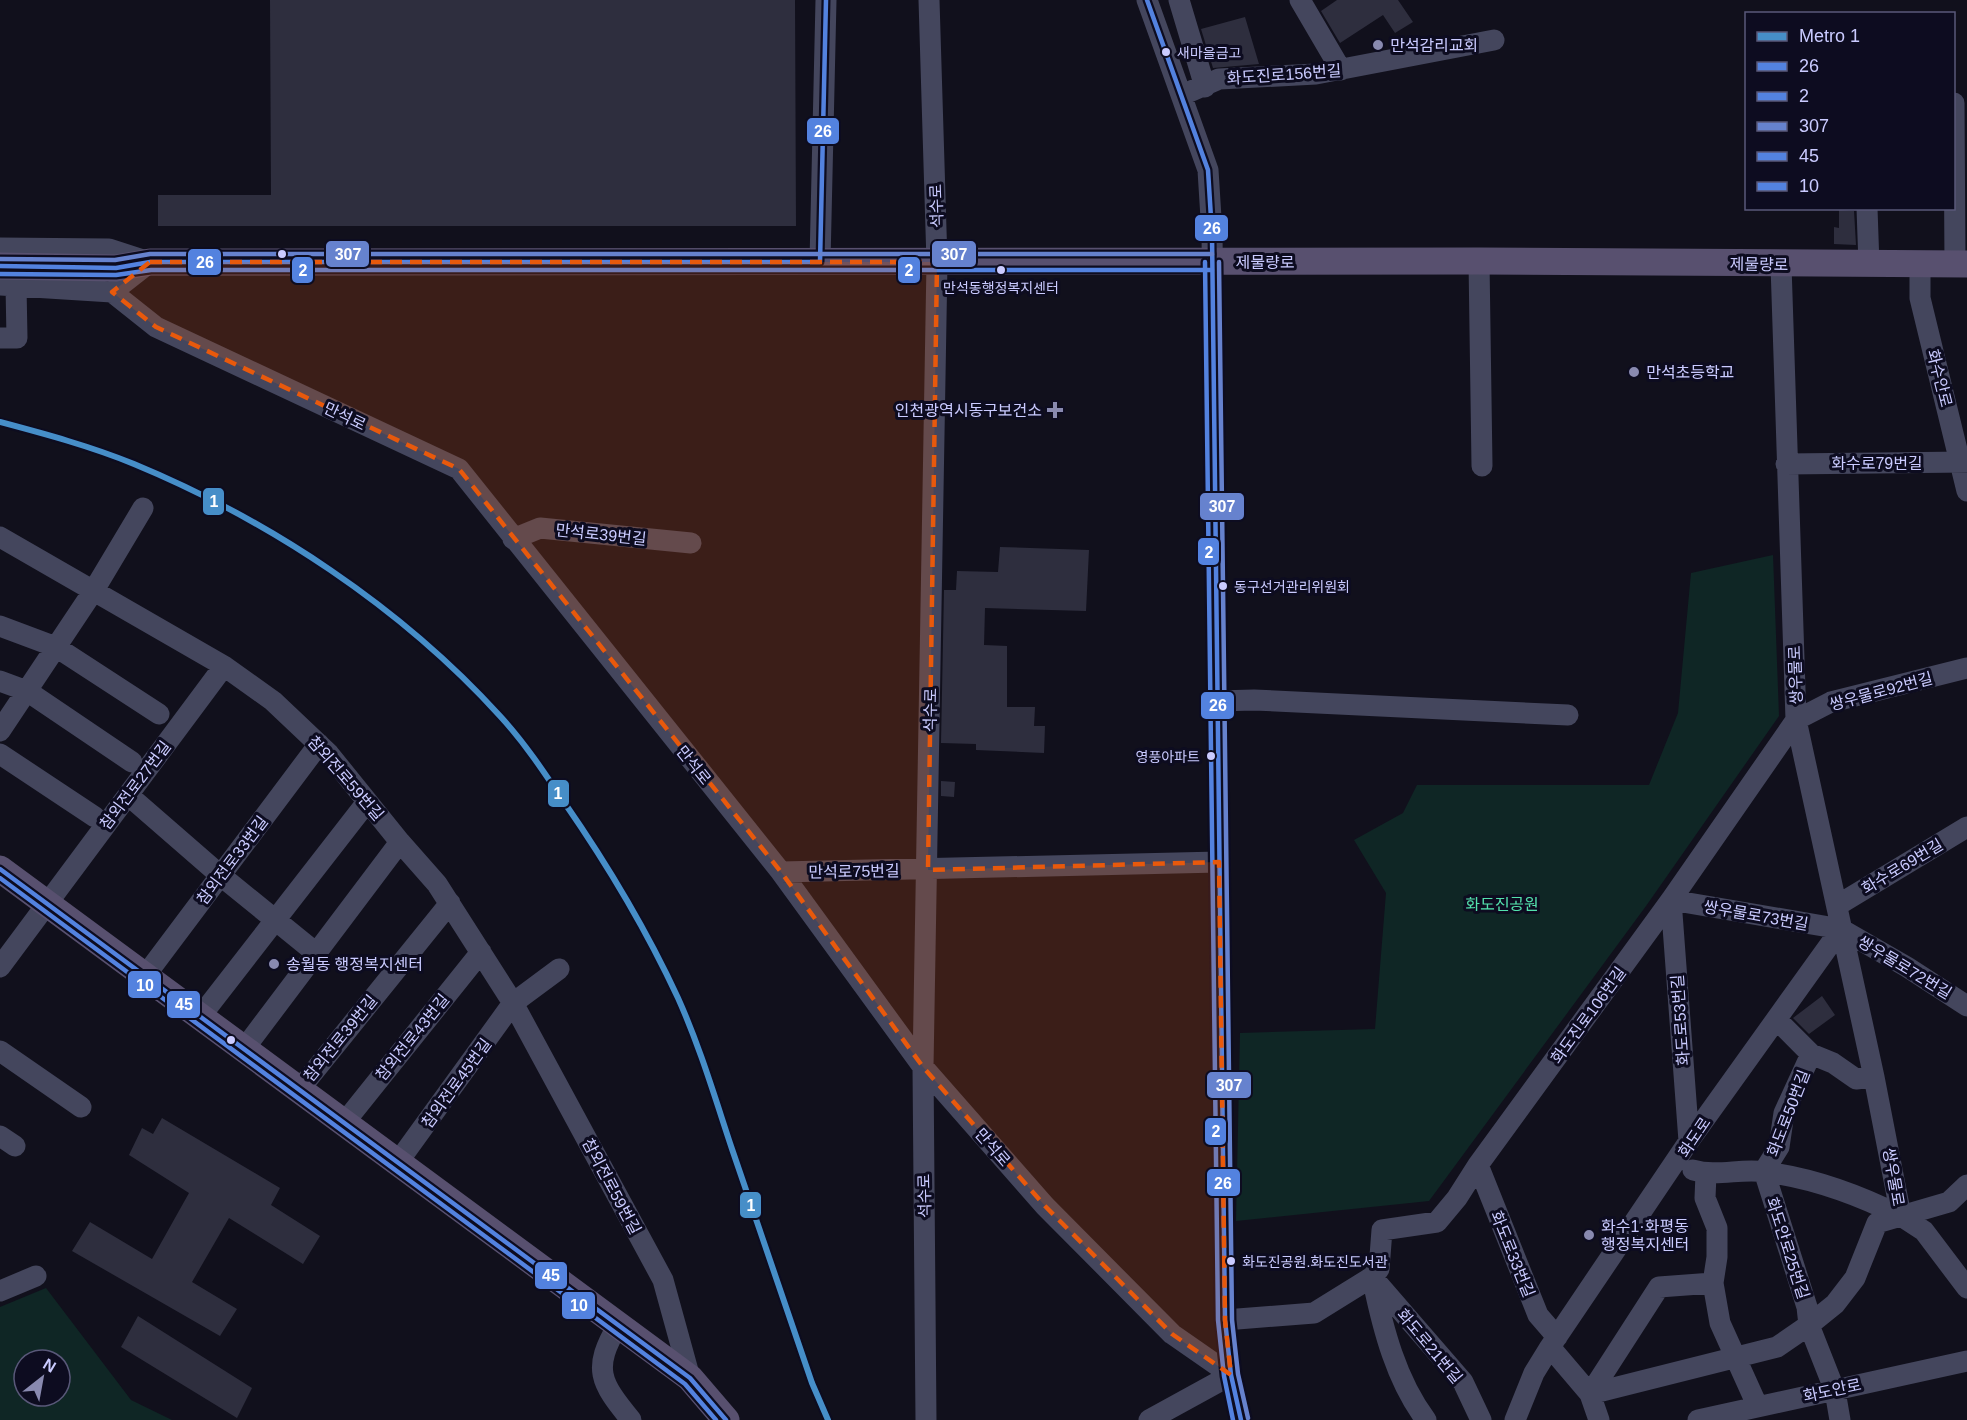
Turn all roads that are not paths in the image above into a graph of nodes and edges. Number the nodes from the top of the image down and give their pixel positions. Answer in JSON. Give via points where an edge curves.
{"nodes":[{"id":1,"x":826,"y":0,"type":"edge"},
{"id":2,"x":929,"y":0,"type":"edge"},
{"id":3,"x":1147,"y":0,"type":"edge"},
{"id":4,"x":1179,"y":0,"type":"edge"},
{"id":5,"x":1300,"y":0,"type":"edge"},
{"id":6,"x":1494,"y":40,"type":"dead end"},
{"id":7,"x":1341,"y":70,"type":"junction"},
{"id":8,"x":1205,"y":87,"type":"junction"},
{"id":9,"x":1182,"y":95,"type":"junction"},
{"id":10,"x":1955,"y":126,"type":"edge"},
{"id":11,"x":1867,"y":210,"type":"edge"},
{"id":12,"x":0,"y":248,"type":"edge"},
{"id":13,"x":1479,"y":261,"type":"junction"},
{"id":14,"x":150,"y":262,"type":"junction"},
{"id":15,"x":820,"y":262,"type":"junction"},
{"id":16,"x":937,"y":262,"type":"junction"},
{"id":17,"x":1212,"y":262,"type":"junction"},
{"id":18,"x":1961,"y":264,"type":"edge"},
{"id":19,"x":1781,"y":265,"type":"junction"},
{"id":20,"x":1869,"y":265,"type":"junction"},
{"id":21,"x":1920,"y":265,"type":"junction"},
{"id":22,"x":5,"y":279,"type":"edge"},
{"id":23,"x":114,"y":280,"type":"junction"},
{"id":24,"x":0,"y":338,"type":"edge"},
{"id":25,"x":1964,"y":463,"type":"edge"},
{"id":26,"x":1786,"y":464,"type":"junction"},
{"id":27,"x":1482,"y":466,"type":"dead end"},
{"id":28,"x":1967,"y":491,"type":"edge"},
{"id":29,"x":143,"y":508,"type":"dead end"},
{"id":30,"x":0,"y":537,"type":"edge"},
{"id":31,"x":513,"y":539,"type":"junction"},
{"id":32,"x":691,"y":543,"type":"dead end"},
{"id":33,"x":94,"y":590,"type":"junction"},
{"id":34,"x":0,"y":626,"type":"edge"},
{"id":35,"x":56,"y":647,"type":"junction"},
{"id":36,"x":224,"y":666,"type":"junction"},
{"id":37,"x":1967,"y":668,"type":"edge"},
{"id":38,"x":0,"y":681,"type":"edge"},
{"id":39,"x":27,"y":691,"type":"junction"},
{"id":40,"x":1217,"y":701,"type":"junction"},
{"id":41,"x":159,"y":714,"type":"dead end"},
{"id":42,"x":1568,"y":715,"type":"dead end"},
{"id":43,"x":1796,"y":720,"type":"junction"},
{"id":44,"x":0,"y":731,"type":"edge"},
{"id":45,"x":319,"y":744,"type":"junction"},
{"id":46,"x":0,"y":754,"type":"edge"},
{"id":47,"x":132,"y":762,"type":"dead end"},
{"id":48,"x":128,"y":795,"type":"junction"},
{"id":49,"x":367,"y":802,"type":"junction"},
{"id":50,"x":94,"y":817,"type":"dead end"},
{"id":51,"x":1967,"y":827,"type":"edge"},
{"id":52,"x":400,"y":842,"type":"junction"},
{"id":53,"x":1219,"y":862,"type":"junction"},
{"id":54,"x":0,"y":869,"type":"edge"},
{"id":55,"x":928,"y":870,"type":"junction"},
{"id":56,"x":781,"y":872,"type":"junction"},
{"id":57,"x":220,"y":875,"type":"junction"},
{"id":58,"x":1671,"y":900,"type":"junction"},
{"id":59,"x":450,"y":903,"type":"junction"},
{"id":60,"x":47,"y":904,"type":"junction"},
{"id":61,"x":1838,"y":905,"type":"junction"},
{"id":62,"x":276,"y":921,"type":"junction"},
{"id":63,"x":1841,"y":929,"type":"junction"},
{"id":64,"x":481,"y":952,"type":"junction"},
{"id":65,"x":316,"y":953,"type":"junction"},
{"id":66,"x":2,"y":960,"type":"edge"},
{"id":67,"x":559,"y":969,"type":"dead end"},
{"id":68,"x":145,"y":976,"type":"junction"},
{"id":69,"x":513,"y":1003,"type":"junction"},
{"id":70,"x":1967,"y":1006,"type":"edge"},
{"id":71,"x":200,"y":1017,"type":"junction"},
{"id":72,"x":1777,"y":1020,"type":"junction"},
{"id":73,"x":244,"y":1049,"type":"junction"},
{"id":74,"x":0,"y":1051,"type":"edge"},
{"id":75,"x":1811,"y":1054,"type":"junction"},
{"id":76,"x":922,"y":1066,"type":"junction"},
{"id":77,"x":1874,"y":1077,"type":"junction"},
{"id":78,"x":299,"y":1090,"type":"junction"},
{"id":79,"x":81,"y":1107,"type":"dead end"},
{"id":80,"x":344,"y":1123,"type":"junction"},
{"id":81,"x":1689,"y":1141,"type":"junction"},
{"id":82,"x":398,"y":1162,"type":"junction"},
{"id":83,"x":1478,"y":1165,"type":"junction"},
{"id":84,"x":1675,"y":1165,"type":"junction"},
{"id":85,"x":1764,"y":1171,"type":"junction"},
{"id":86,"x":1706,"y":1174,"type":"junction"},
{"id":87,"x":1967,"y":1185,"type":"edge"},
{"id":88,"x":1901,"y":1216,"type":"junction"},
{"id":89,"x":36,"y":1276,"type":"dead end"},
{"id":90,"x":1372,"y":1277,"type":"junction"},
{"id":91,"x":1713,"y":1283,"type":"junction"},
{"id":92,"x":1967,"y":1288,"type":"edge"},
{"id":93,"x":0,"y":1292,"type":"edge"},
{"id":94,"x":1225,"y":1320,"type":"junction"},
{"id":95,"x":618,"y":1324,"type":"junction"},
{"id":96,"x":1809,"y":1325,"type":"junction"},
{"id":97,"x":1554,"y":1342,"type":"junction"},
{"id":98,"x":1734,"y":1356,"type":"junction"},
{"id":99,"x":1967,"y":1361,"type":"edge"},
{"id":100,"x":1231,"y":1375,"type":"junction"},
{"id":101,"x":690,"y":1378,"type":"junction"},
{"id":102,"x":1835,"y":1390,"type":"junction"},
{"id":103,"x":1590,"y":1394,"type":"junction"},
{"id":104,"x":1756,"y":1405,"type":"junction"},
{"id":105,"x":631,"y":1420,"type":"edge"},
{"id":106,"x":726,"y":1420,"type":"edge"},
{"id":107,"x":926,"y":1420,"type":"edge"},
{"id":108,"x":1149,"y":1420,"type":"edge"},
{"id":109,"x":1241,"y":1420,"type":"edge"},
{"id":110,"x":1426,"y":1420,"type":"edge"},
{"id":111,"x":1481,"y":1420,"type":"edge"},
{"id":112,"x":1515,"y":1420,"type":"edge"},
{"id":113,"x":1599,"y":1420,"type":"edge"},
{"id":114,"x":1698,"y":1420,"type":"edge"},
{"id":115,"x":1840,"y":1420,"type":"edge"}],
"edges":[{"from":1,"to":15,"type":"street"},
{"from":2,"to":16,"type":"street","name":"석수로"},
{"from":3,"to":9,"type":"street"},
{"from":4,"to":8,"type":"street"},
{"from":5,"to":7,"type":"street"},
{"from":6,"to":7,"type":"street","name":"화도진로156번길"},
{"from":7,"to":8,"type":"street","name":"화도진로156번길","via":[[1219,79]]},
{"from":8,"to":9,"type":"street","name":"화도진로156번길"},
{"from":9,"to":17,"type":"street","via":[[1208,170]]},
{"from":10,"to":18,"type":"street"},
{"from":11,"to":20,"type":"street"},
{"from":12,"to":14,"type":"street","via":[[109,249]]},
{"from":13,"to":17,"type":"main road","name":"제물량로"},
{"from":13,"to":19,"type":"main road","name":"제물량로"},
{"from":13,"to":27,"type":"street"},
{"from":14,"to":15,"type":"main road","name":"제물량로"},
{"from":14,"to":23,"type":"main road","name":"제물량로"},
{"from":15,"to":16,"type":"main road","name":"제물량로"},
{"from":16,"to":17,"type":"main road","name":"제물량로"},
{"from":16,"to":55,"type":"street","name":"석수로"},
{"from":17,"to":40,"type":"street"},
{"from":18,"to":21,"type":"main road","name":"제물량로"},
{"from":19,"to":20,"type":"main road","name":"제물량로"},
{"from":19,"to":26,"type":"street","name":"쌍우물로"},
{"from":20,"to":21,"type":"main road","name":"제물량로"},
{"from":21,"to":25,"type":"street","name":"화수안로","via":[[1920,298]]},
{"from":22,"to":23,"type":"main road","name":"제물량로"},
{"from":22,"to":24,"type":"street","via":[[17,338]]},
{"from":23,"to":31,"type":"street","name":"만석로","via":[[156,327],[459,469]]},
{"from":25,"to":26,"type":"street","name":"화수로79번길"},
{"from":25,"to":28,"type":"street","name":"화수안로"},
{"from":26,"to":43,"type":"street","name":"쌍우물로"},
{"from":29,"to":33,"type":"street"},
{"from":30,"to":33,"type":"street","name":"참외전로59번길"},
{"from":31,"to":32,"type":"street","name":"만석로39번길","via":[[540,528]]},
{"from":31,"to":56,"type":"street","name":"만석로"},
{"from":33,"to":35,"type":"street"},
{"from":33,"to":36,"type":"street","name":"참외전로59번길"},
{"from":34,"to":35,"type":"street"},
{"from":35,"to":39,"type":"street"},
{"from":35,"to":41,"type":"street"},
{"from":36,"to":45,"type":"street","name":"참외전로59번길","via":[[273,701]]},
{"from":36,"to":48,"type":"street","name":"참외전로27번길"},
{"from":37,"to":43,"type":"street","name":"쌍우물로92번길","via":[[1832,702]]},
{"from":38,"to":39,"type":"street"},
{"from":39,"to":44,"type":"street"},
{"from":39,"to":47,"type":"street"},
{"from":40,"to":42,"type":"street"},
{"from":40,"to":53,"type":"street"},
{"from":43,"to":58,"type":"street","name":"화도진로106번길"},
{"from":43,"to":61,"type":"street","name":"쌍우물로"},
{"from":45,"to":49,"type":"street","name":"참외전로59번길"},
{"from":45,"to":57,"type":"street","name":"참외전로33번길"},
{"from":46,"to":50,"type":"street"},
{"from":48,"to":57,"type":"street"},
{"from":48,"to":60,"type":"street","name":"참외전로27번길"},
{"from":49,"to":52,"type":"street","name":"참외전로59번길"},
{"from":49,"to":62,"type":"street"},
{"from":51,"to":61,"type":"street","name":"화수로69번길"},
{"from":52,"to":59,"type":"street","name":"참외전로59번길"},
{"from":52,"to":65,"type":"street"},
{"from":53,"to":55,"type":"street","name":"만석로75번길"},
{"from":53,"to":94,"type":"street"},
{"from":54,"to":60,"type":"main road"},
{"from":55,"to":56,"type":"street","name":"만석로75번길"},
{"from":55,"to":76,"type":"street","name":"석수로"},
{"from":56,"to":76,"type":"street","name":"만석로"},
{"from":57,"to":62,"type":"street"},
{"from":57,"to":68,"type":"street","name":"참외전로33번길"},
{"from":58,"to":63,"type":"street","name":"쌍우물로73번길"},
{"from":58,"to":81,"type":"street","name":"화도로53번길"},
{"from":58,"to":83,"type":"street","name":"화도진로106번길"},
{"from":59,"to":64,"type":"street","name":"참외전로59번길"},
{"from":59,"to":78,"type":"street","name":"참외전로39번길"},
{"from":60,"to":66,"type":"street","name":"참외전로27번길"},
{"from":60,"to":68,"type":"main road"},
{"from":61,"to":63,"type":"street","name":"쌍우물로"},
{"from":62,"to":65,"type":"street"},
{"from":62,"to":71,"type":"street"},
{"from":63,"to":70,"type":"street","name":"쌍우물로72번길"},
{"from":63,"to":72,"type":"street","name":"화도로"},
{"from":63,"to":77,"type":"street","name":"쌍우물로"},
{"from":64,"to":69,"type":"street","name":"참외전로59번길"},
{"from":64,"to":80,"type":"street","name":"참외전로43번길"},
{"from":65,"to":73,"type":"street"},
{"from":67,"to":69,"type":"street"},
{"from":68,"to":71,"type":"main road"},
{"from":69,"to":82,"type":"street","name":"참외전로45번길"},
{"from":69,"to":101,"type":"street","name":"참외전로59번길","via":[[663,1280]]},
{"from":71,"to":73,"type":"main road"},
{"from":72,"to":75,"type":"street"},
{"from":72,"to":81,"type":"street","name":"화도로"},
{"from":73,"to":78,"type":"main road"},
{"from":74,"to":79,"type":"street"},
{"from":75,"to":77,"type":"street","via":[[1856,1079]]},
{"from":75,"to":85,"type":"street","name":"화도로50번길","via":[[1784,1113],[1779,1147]]},
{"from":76,"to":100,"type":"street","name":"만석로","via":[[1053,1214],[1172,1334]]},
{"from":76,"to":107,"type":"street","name":"석수로"},
{"from":77,"to":88,"type":"street","name":"쌍우물로"},
{"from":78,"to":80,"type":"main road"},
{"from":80,"to":82,"type":"main road"},
{"from":81,"to":84,"type":"street","name":"화도로"},
{"from":82,"to":95,"type":"main road"},
{"from":83,"to":90,"type":"street","name":"화도진로106번길","via":[[1437,1222],[1382,1230],[1379,1269]]},
{"from":83,"to":97,"type":"street","name":"화도로33번길","via":[[1538,1315]]},
{"from":84,"to":86,"type":"street","name":"화도로50번길"},
{"from":84,"to":97,"type":"street","name":"화도로"},
{"from":85,"to":86,"type":"street","name":"화도로50번길"},
{"from":85,"to":88,"type":"street","name":"화도로50번길","via":[[1834,1187]]},
{"from":85,"to":96,"type":"street","name":"화도안로25번길","via":[[1807,1307]]},
{"from":86,"to":91,"type":"street","via":[[1705,1198],[1717,1228],[1718,1257]]},
{"from":87,"to":88,"type":"street","via":[[1949,1202]]},
{"from":88,"to":92,"type":"street","name":"쌍우물로","via":[[1924,1231]]},
{"from":88,"to":96,"type":"street","name":"화도안로25번길","via":[[1877,1223],[1855,1278],[1835,1304]]},
{"from":89,"to":93,"type":"street"},
{"from":90,"to":94,"type":"street","via":[[1314,1313]]},
{"from":90,"to":110,"type":"street","via":[[1381,1316],[1406,1386]]},
{"from":90,"to":111,"type":"street","name":"화도로21번길","via":[[1463,1382]]},
{"from":91,"to":98,"type":"street","via":[[1720,1323]]},
{"from":91,"to":103,"type":"street","via":[[1659,1287]]},
{"from":94,"to":100,"type":"street"},
{"from":95,"to":101,"type":"main road"},
{"from":95,"to":105,"type":"street","via":[[604,1351],[603,1381]]},
{"from":96,"to":98,"type":"street","name":"화도안로25번길","via":[[1777,1347]]},
{"from":96,"to":102,"type":"street","name":"화도안로25번길"},
{"from":97,"to":103,"type":"street"},
{"from":97,"to":112,"type":"street","name":"화도로","via":[[1534,1373]]},
{"from":98,"to":103,"type":"street"},
{"from":98,"to":104,"type":"street"},
{"from":99,"to":102,"type":"street","name":"화도안로"},
{"from":100,"to":108,"type":"street"},
{"from":100,"to":109,"type":"street"},
{"from":101,"to":106,"type":"main road"},
{"from":102,"to":104,"type":"street","name":"화도안로"},
{"from":102,"to":115,"type":"street","name":"화도안로25번길"},
{"from":103,"to":113,"type":"street"},
{"from":104,"to":114,"type":"street","name":"화도안로"}]}
